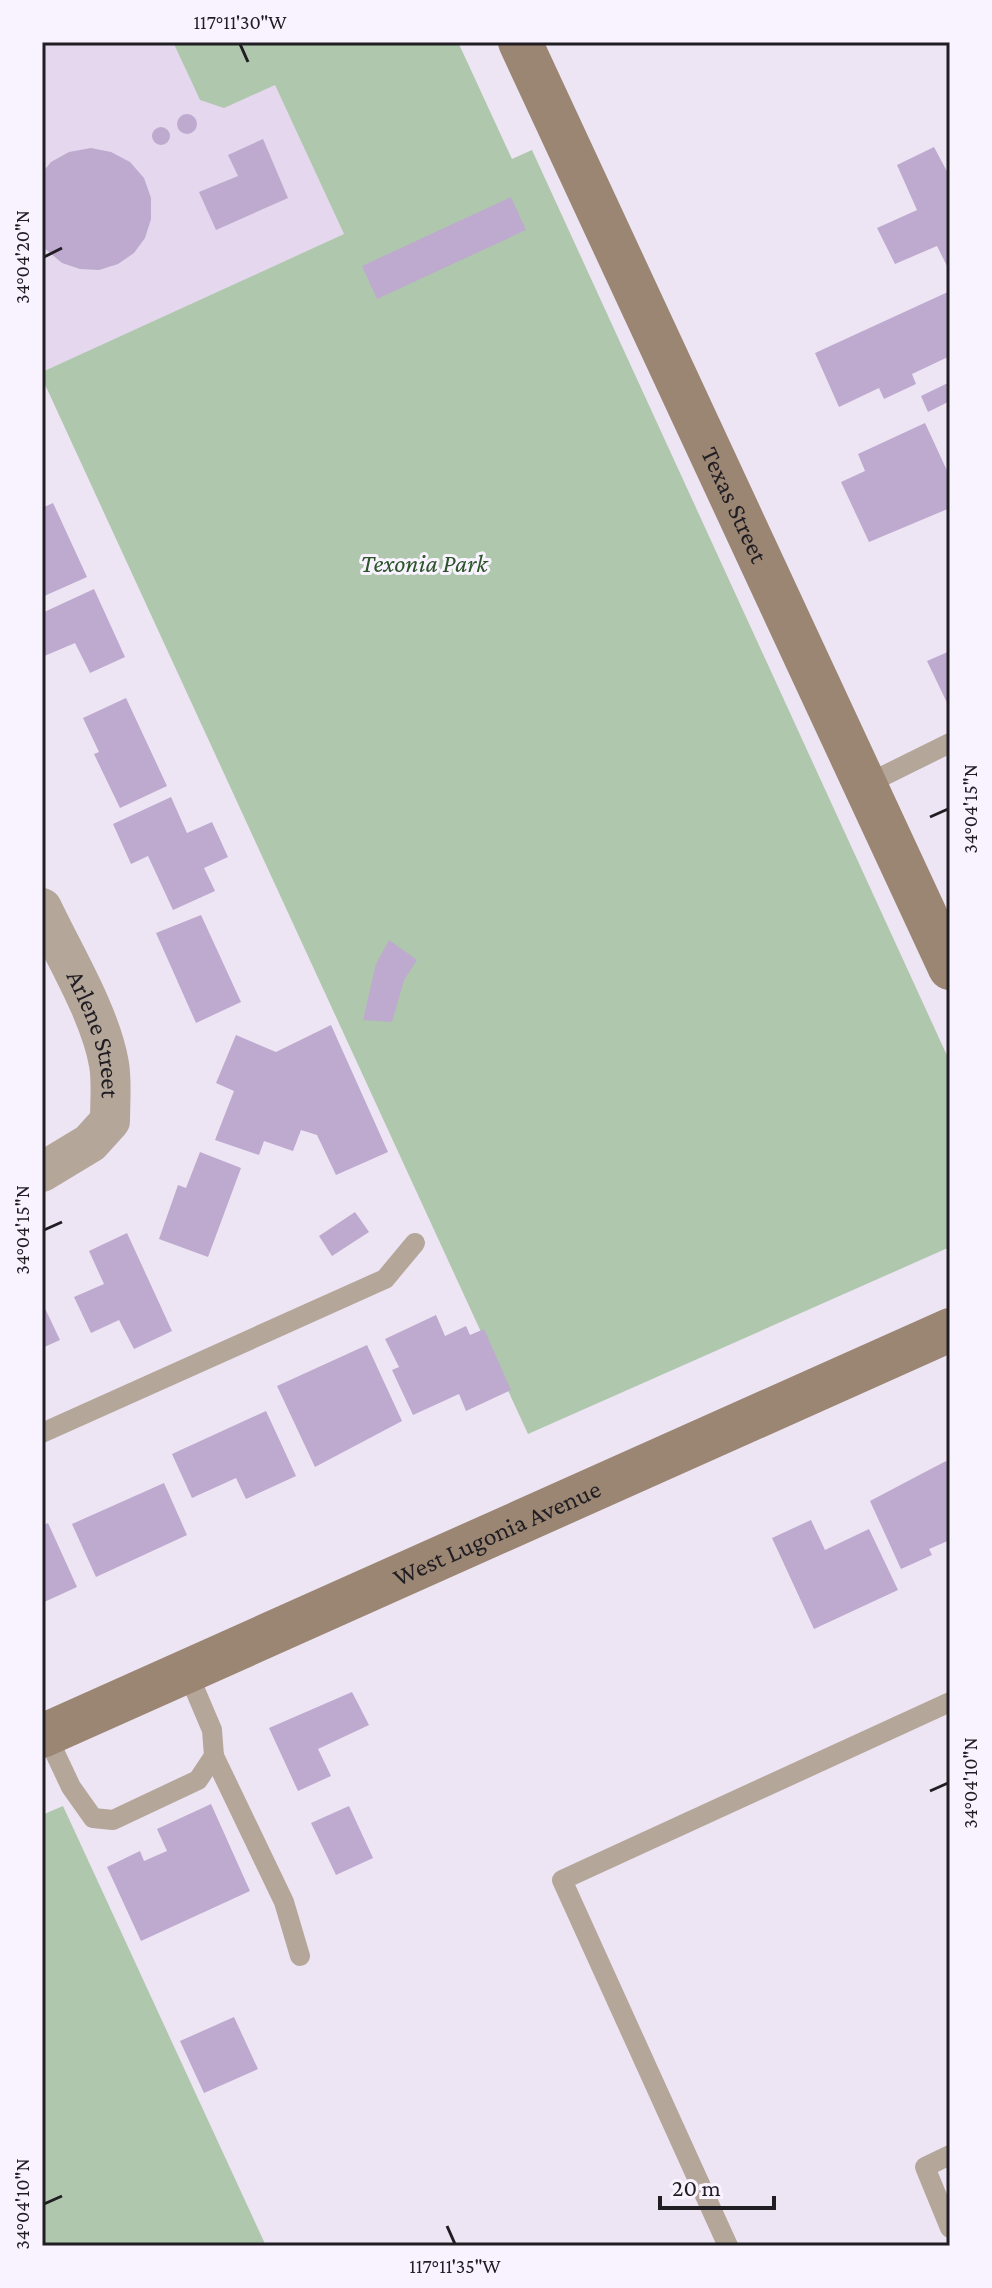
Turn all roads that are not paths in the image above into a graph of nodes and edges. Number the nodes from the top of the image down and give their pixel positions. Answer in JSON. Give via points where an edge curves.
{"nodes":[{"id":1,"x":520,"y":42,"type":"edge"},
{"id":2,"x":950,"y":743,"type":"edge"},
{"id":3,"x":867,"y":784,"type":"junction"},
{"id":4,"x":42,"y":908,"type":"edge"},
{"id":5,"x":950,"y":968,"type":"edge"},
{"id":6,"x":42,"y":1172,"type":"edge"},
{"id":7,"x":415,"y":1243,"type":"dead end"},
{"id":8,"x":950,"y":1330,"type":"edge"},
{"id":9,"x":42,"y":1433,"type":"edge"},
{"id":10,"x":187,"y":1671,"type":"junction"},
{"id":11,"x":950,"y":1702,"type":"edge"},
{"id":12,"x":44,"y":1735,"type":"edge"},
{"id":13,"x":214,"y":1756,"type":"junction"},
{"id":14,"x":300,"y":1956,"type":"dead end"},
{"id":15,"x":950,"y":2155,"type":"edge"},
{"id":16,"x":950,"y":2228,"type":"edge"},
{"id":17,"x":728,"y":2246,"type":"edge"}],
"edges":[{"from":1,"to":3,"type":"street","name":"Texas Street"},
{"from":2,"to":3,"type":"lane"},
{"from":3,"to":5,"type":"street","name":"Texas Street"},
{"from":4,"to":6,"type":"street","name":"Arlene Street","via":[[99,1030],[109,1064],[110,1121],[90,1143]]},
{"from":7,"to":9,"type":"lane","via":[[385,1279]]},
{"from":8,"to":10,"type":"street","name":"West Lugonia Avenue"},
{"from":10,"to":12,"type":"street","name":"West Lugonia Avenue"},
{"from":10,"to":13,"type":"lane","via":[[212,1730]]},
{"from":11,"to":17,"type":"lane","via":[[562,1880]]},
{"from":12,"to":13,"type":"lane","via":[[93,1818],[113,1820],[198,1780]]},
{"from":13,"to":14,"type":"lane","via":[[284,1902]]},
{"from":15,"to":16,"type":"lane","via":[[925,2167]]}]}
